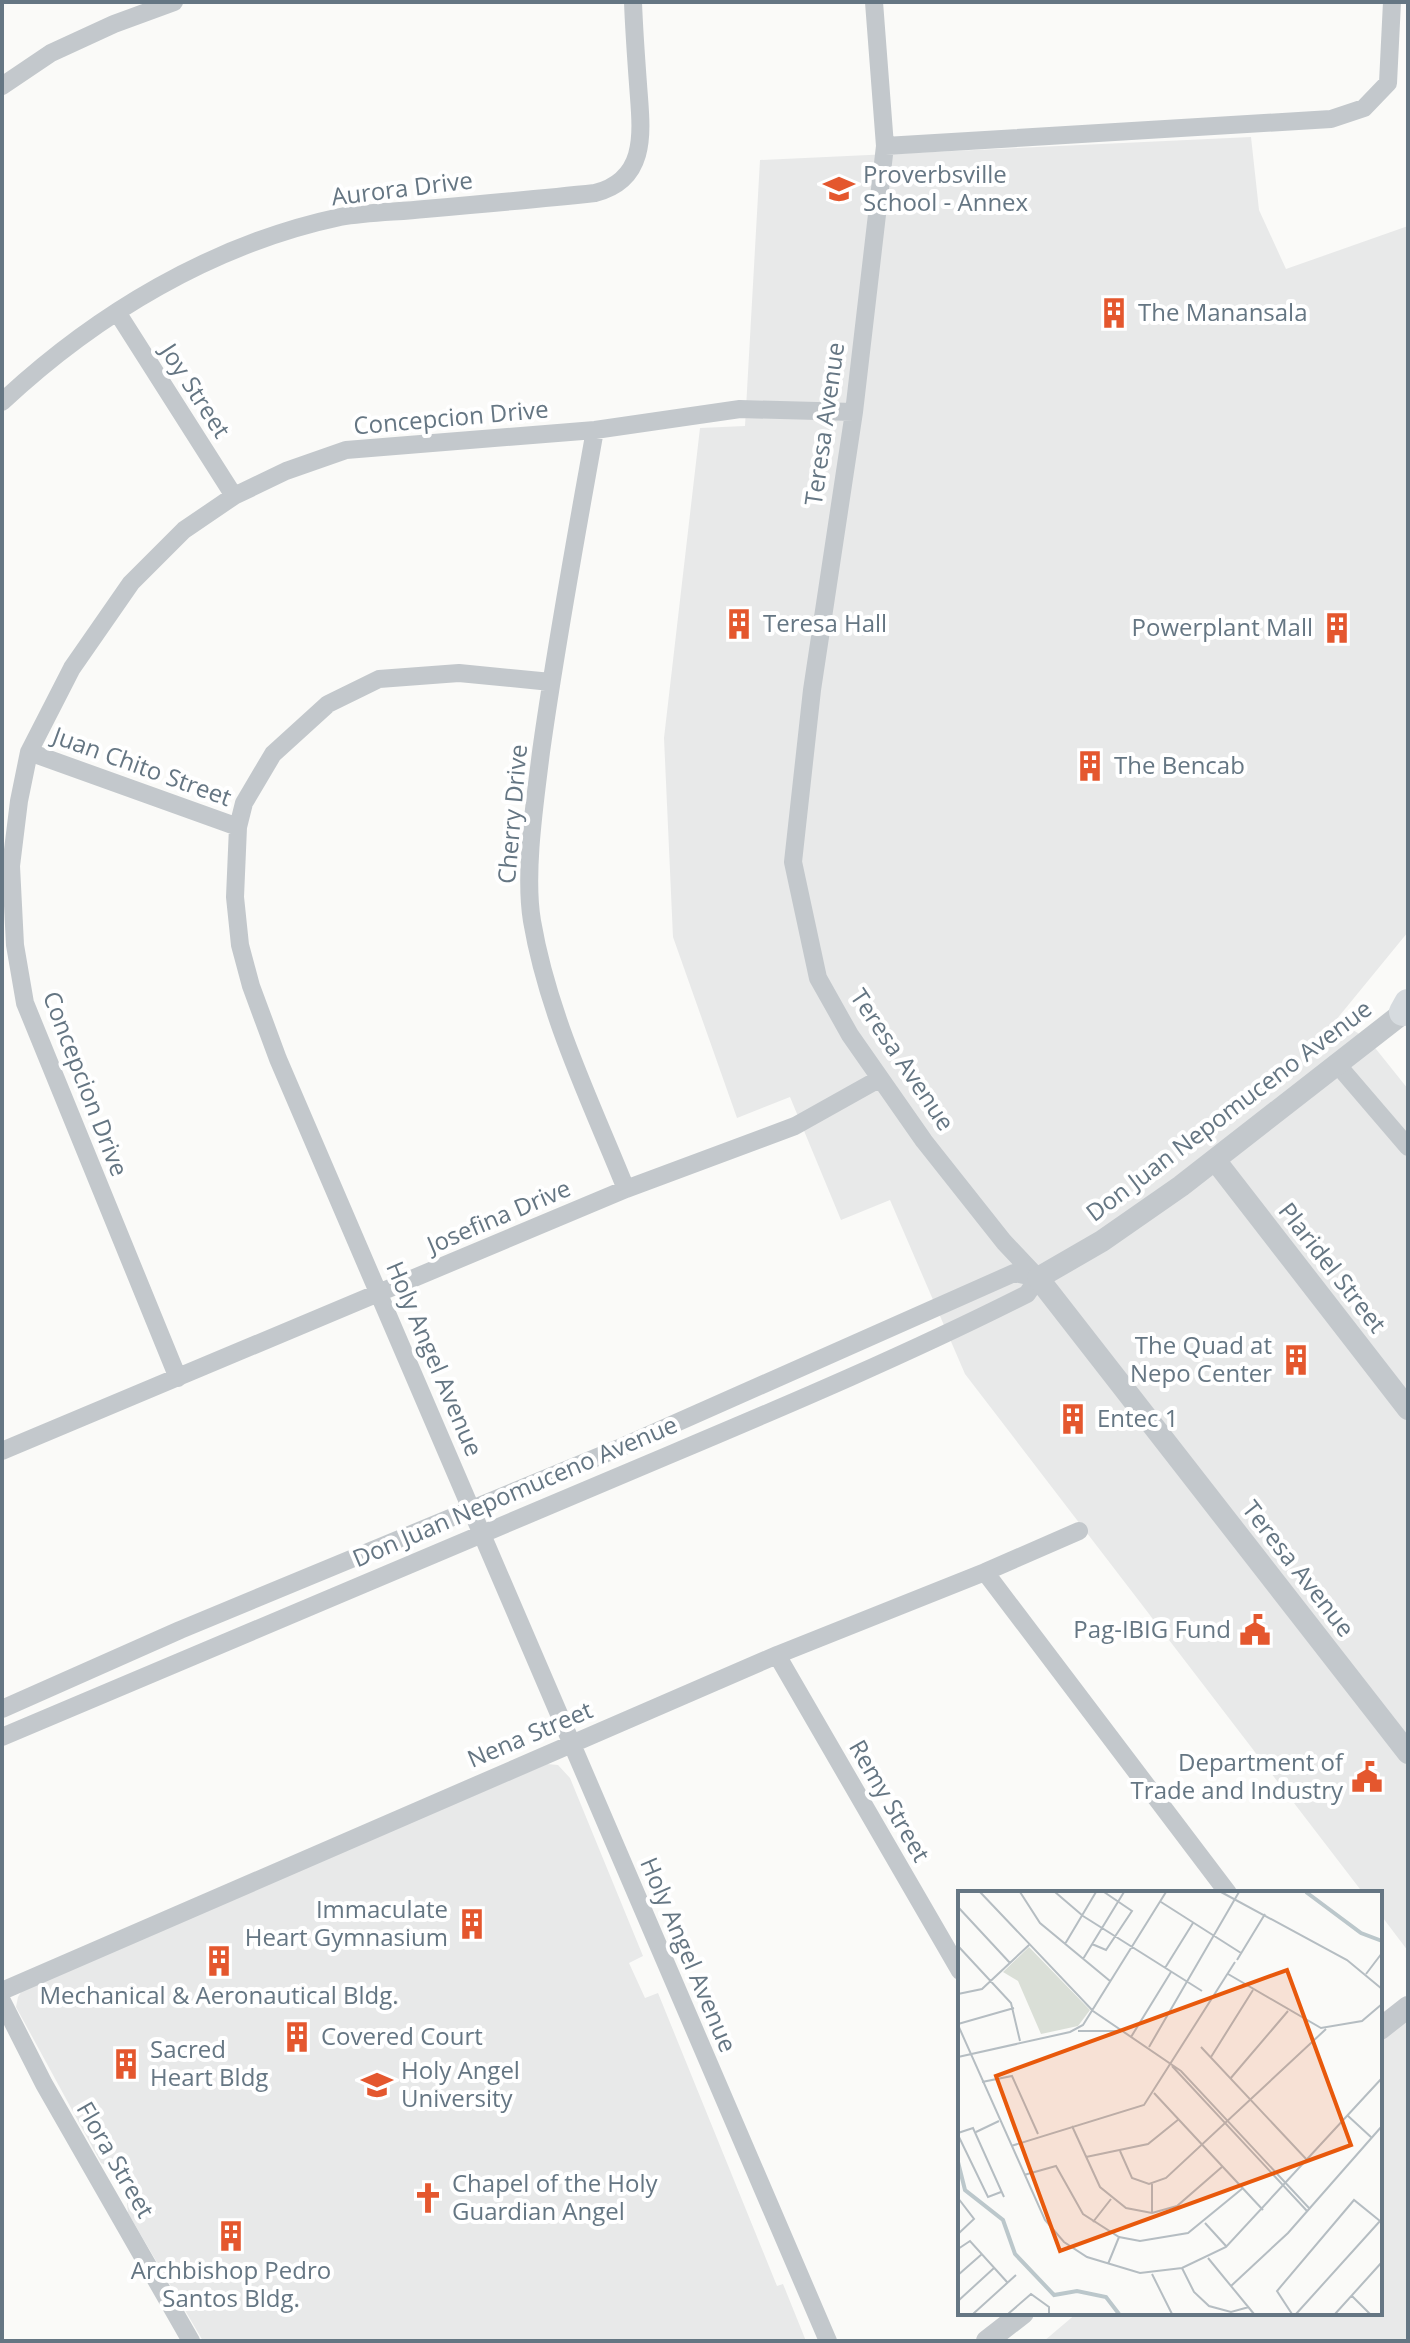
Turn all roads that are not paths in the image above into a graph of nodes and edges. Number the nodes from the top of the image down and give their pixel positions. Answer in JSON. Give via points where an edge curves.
{"nodes":[{"id":1,"x":174,"y":2,"type":"edge"},
{"id":2,"x":633,"y":2,"type":"edge"},
{"id":3,"x":874,"y":2,"type":"edge"},
{"id":4,"x":1392,"y":2,"type":"edge"},
{"id":5,"x":2,"y":86,"type":"edge"},
{"id":6,"x":885,"y":146,"type":"junction"},
{"id":7,"x":117,"y":312,"type":"junction"},
{"id":8,"x":2,"y":402,"type":"edge"},
{"id":9,"x":854,"y":412,"type":"junction"},
{"id":10,"x":595,"y":430,"type":"junction"},
{"id":11,"x":234,"y":496,"type":"junction"},
{"id":12,"x":551,"y":682,"type":"junction"},
{"id":13,"x":29,"y":752,"type":"junction"},
{"id":14,"x":238,"y":827,"type":"junction"},
{"id":15,"x":1406,"y":1008,"type":"edge"},
{"id":16,"x":1336,"y":1063,"type":"junction"},
{"id":17,"x":879,"y":1079,"type":"junction"},
{"id":18,"x":1408,"y":1147,"type":"edge"},
{"id":19,"x":1215,"y":1160,"type":"junction"},
{"id":20,"x":626,"y":1189,"type":"junction"},
{"id":21,"x":1038,"y":1278,"type":"junction"},
{"id":22,"x":380,"y":1292,"type":"junction"},
{"id":23,"x":178,"y":1378,"type":"junction"},
{"id":24,"x":757,"y":1387,"type":"junction"},
{"id":25,"x":1408,"y":1409,"type":"edge"},
{"id":26,"x":766,"y":1414,"type":"junction"},
{"id":27,"x":2,"y":1451,"type":"edge"},
{"id":28,"x":472,"y":1507,"type":"junction"},
{"id":29,"x":1079,"y":1531,"type":"dead end"},
{"id":30,"x":484,"y":1535,"type":"junction"},
{"id":31,"x":985,"y":1572,"type":"junction"},
{"id":32,"x":180,"y":1630,"type":"junction"},
{"id":33,"x":192,"y":1655,"type":"junction"},
{"id":34,"x":777,"y":1655,"type":"junction"},
{"id":35,"x":2,"y":1709,"type":"edge"},
{"id":36,"x":2,"y":1737,"type":"edge"},
{"id":37,"x":572,"y":1743,"type":"junction"},
{"id":38,"x":1405,"y":1743,"type":"edge"},
{"id":39,"x":1226,"y":1891,"type":"edge"},
{"id":40,"x":958,"y":1968,"type":"edge"},
{"id":41,"x":2,"y":1991,"type":"edge"},
{"id":42,"x":2,"y":2001,"type":"edge"},
{"id":43,"x":1408,"y":2007,"type":"edge"},
{"id":44,"x":1382,"y":2027,"type":"edge"},
{"id":45,"x":1020,"y":2315,"type":"edge"},
{"id":46,"x":191,"y":2341,"type":"edge"},
{"id":47,"x":828,"y":2341,"type":"edge"},
{"id":48,"x":987,"y":2341,"type":"edge"}],
"edges":[{"from":1,"to":5,"type":"street","via":[[51,53]]},
{"from":2,"to":7,"type":"street","name":"Aurora Drive","via":[[642,135],[636,161],[613,189],[342,217],[201,263]]},
{"from":3,"to":6,"type":"street","name":"Teresa Avenue"},
{"from":4,"to":6,"type":"street","via":[[1388,83],[1364,108],[1331,119]]},
{"from":6,"to":9,"type":"street","name":"Teresa Avenue"},
{"from":7,"to":8,"type":"street","name":"Aurora Drive"},
{"from":7,"to":11,"type":"street","name":"Joy Street"},
{"from":9,"to":10,"type":"street","name":"Concepcion Drive","via":[[740,409]]},
{"from":9,"to":17,"type":"street","name":"Teresa Avenue","via":[[812,690],[793,862],[818,978]]},
{"from":10,"to":11,"type":"street","name":"Concepcion Drive","via":[[346,450]]},
{"from":10,"to":12,"type":"street","name":"Cherry Drive"},
{"from":11,"to":13,"type":"street","name":"Concepcion Drive","via":[[184,530],[131,583],[72,668]]},
{"from":12,"to":14,"type":"street","name":"Holy Angel Avenue","via":[[459,673],[379,679],[328,704],[273,754],[244,803]]},
{"from":12,"to":20,"type":"street","name":"Cherry Drive","via":[[534,807],[532,920],[559,1023]]},
{"from":13,"to":14,"type":"street","name":"Juan Chito Street"},
{"from":13,"to":23,"type":"street","name":"Concepcion Drive","via":[[11,866],[15,945],[25,1003]]},
{"from":14,"to":22,"type":"street","name":"Holy Angel Avenue","via":[[235,897],[251,986]]},
{"from":15,"to":16,"type":"street","name":"Don Juan Nepomuceno Avenue"},
{"from":16,"to":18,"type":"street"},
{"from":16,"to":19,"type":"street","name":"Don Juan Nepomuceno Avenue"},
{"from":17,"to":20,"type":"street","name":"Josefina Drive","via":[[795,1126]]},
{"from":17,"to":21,"type":"street","name":"Teresa Avenue","via":[[1004,1242]]},
{"from":19,"to":21,"type":"street","name":"Don Juan Nepomuceno Avenue","via":[[1102,1241]]},
{"from":19,"to":25,"type":"street","name":"Plaridel Street"},
{"from":20,"to":22,"type":"street","name":"Josefina Drive"},
{"from":21,"to":24,"type":"street","name":"Don Juan Nepomuceno Avenue","via":[[1014,1273]]},
{"from":21,"to":26,"type":"street","name":"Don Juan Nepomuceno Avenue","via":[[1027,1294],[963,1327]]},
{"from":21,"to":38,"type":"street","name":"Teresa Avenue"},
{"from":22,"to":23,"type":"street","name":"Josefina Drive"},
{"from":22,"to":28,"type":"street","name":"Holy Angel Avenue"},
{"from":23,"to":27,"type":"street","name":"Josefina Drive"},
{"from":24,"to":26,"type":"street"},
{"from":24,"to":28,"type":"street","name":"Don Juan Nepomuceno Avenue"},
{"from":26,"to":30,"type":"street","name":"Don Juan Nepomuceno Avenue"},
{"from":28,"to":30,"type":"street","name":"Holy Angel Avenue"},
{"from":28,"to":32,"type":"street","name":"Don Juan Nepomuceno Avenue"},
{"from":29,"to":31,"type":"street","name":"Nena Street"},
{"from":30,"to":33,"type":"street","name":"Don Juan Nepomuceno Avenue"},
{"from":30,"to":37,"type":"street","name":"Holy Angel Avenue"},
{"from":31,"to":34,"type":"street","name":"Nena Street"},
{"from":31,"to":39,"type":"street"},
{"from":32,"to":33,"type":"street"},
{"from":32,"to":35,"type":"street","name":"Don Juan Nepomuceno Avenue"},
{"from":33,"to":36,"type":"street","name":"Don Juan Nepomuceno Avenue"},
{"from":34,"to":37,"type":"street","name":"Nena Street"},
{"from":34,"to":40,"type":"street","name":"Remy Street"},
{"from":37,"to":41,"type":"street","name":"Nena Street"},
{"from":37,"to":47,"type":"street","name":"Holy Angel Avenue"},
{"from":42,"to":46,"type":"street","name":"Flora Street"},
{"from":43,"to":44,"type":"street"},
{"from":45,"to":48,"type":"street"}]}
